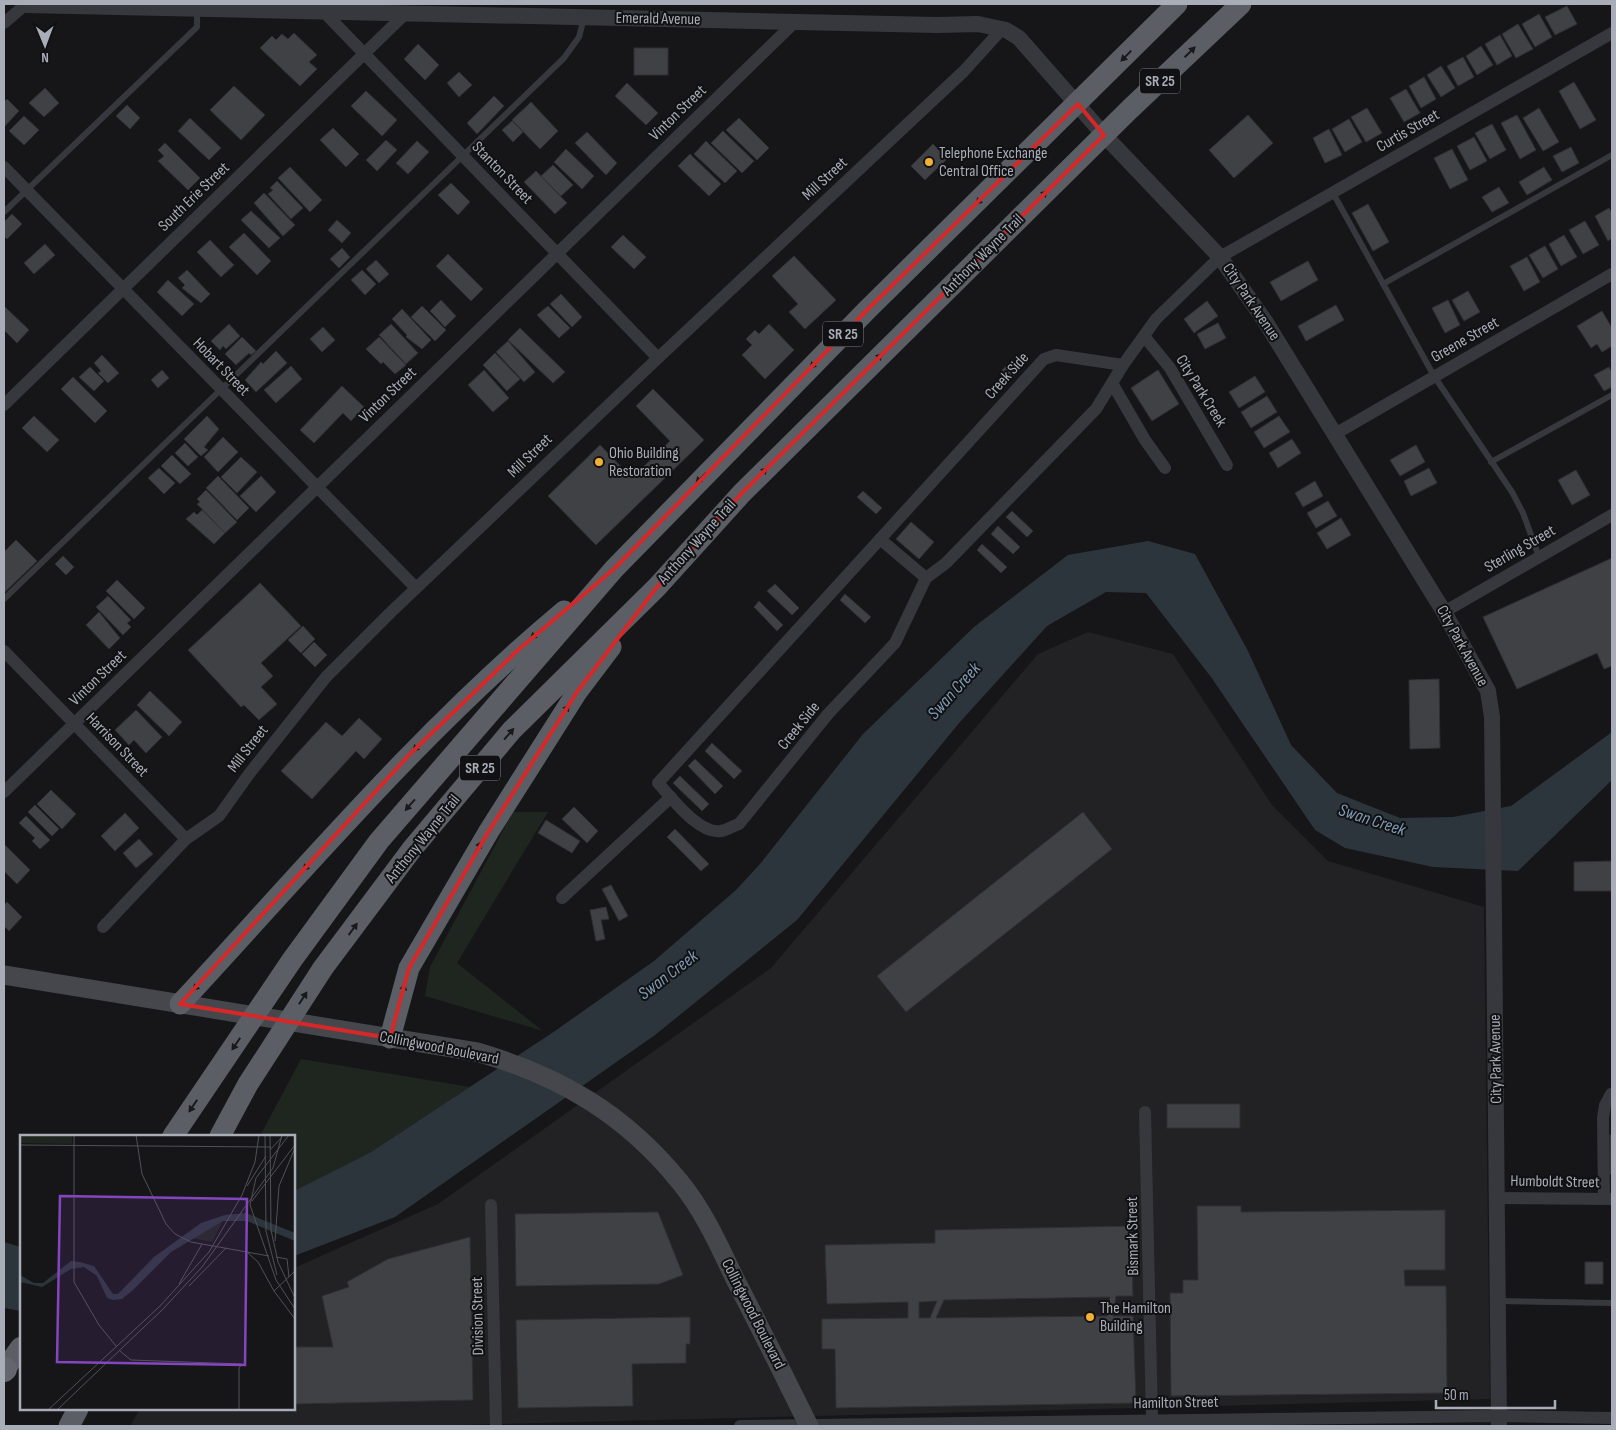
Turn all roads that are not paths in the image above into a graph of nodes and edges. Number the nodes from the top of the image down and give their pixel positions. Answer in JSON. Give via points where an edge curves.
{"nodes":[{"id":1,"x":25,"y":4,"type":"edge"},
{"id":2,"x":1177,"y":4,"type":"edge"},
{"id":3,"x":1241,"y":4,"type":"edge"},
{"id":4,"x":197,"y":8,"type":"junction"},
{"id":5,"x":323,"y":11,"type":"junction"},
{"id":6,"x":406,"y":13,"type":"junction"},
{"id":7,"x":584,"y":17,"type":"junction"},
{"id":8,"x":795,"y":22,"type":"junction"},
{"id":9,"x":4,"y":23,"type":"edge"},
{"id":10,"x":1002,"y":29,"type":"junction"},
{"id":11,"x":1612,"y":33,"type":"edge"},
{"id":12,"x":1018,"y":38,"type":"joint"},
{"id":13,"x":364,"y":54,"type":"junction"},
{"id":14,"x":1078,"y":104,"type":"junction"},
{"id":15,"x":1104,"y":135,"type":"junction"},
{"id":16,"x":1612,"y":154,"type":"edge"},
{"id":17,"x":464,"y":156,"type":"junction"},
{"id":18,"x":4,"y":167,"type":"edge"},
{"id":19,"x":26,"y":190,"type":"junction"},
{"id":20,"x":1333,"y":193,"type":"junction"},
{"id":21,"x":4,"y":212,"type":"edge"},
{"id":22,"x":558,"y":253,"type":"junction"},
{"id":23,"x":1220,"y":257,"type":"junction"},
{"id":24,"x":1612,"y":274,"type":"edge"},
{"id":25,"x":1383,"y":284,"type":"junction"},
{"id":26,"x":122,"y":289,"type":"junction"},
{"id":27,"x":1144,"y":336,"type":"junction"},
{"id":28,"x":658,"y":358,"type":"junction"},
{"id":29,"x":1123,"y":365,"type":"junction"},
{"id":30,"x":1434,"y":376,"type":"junction"},
{"id":31,"x":1112,"y":382,"type":"junction"},
{"id":32,"x":221,"y":390,"type":"junction"},
{"id":33,"x":1612,"y":395,"type":"edge"},
{"id":34,"x":4,"y":405,"type":"edge"},
{"id":35,"x":1334,"y":434,"type":"junction"},
{"id":36,"x":1491,"y":462,"type":"junction"},
{"id":37,"x":1227,"y":465,"type":"dead end"},
{"id":38,"x":1165,"y":468,"type":"dead end"},
{"id":39,"x":316,"y":488,"type":"junction"},
{"id":40,"x":1612,"y":515,"type":"edge"},
{"id":41,"x":880,"y":539,"type":"junction"},
{"id":42,"x":1539,"y":557,"type":"junction"},
{"id":43,"x":614,"y":569,"type":"junction"},
{"id":44,"x":926,"y":578,"type":"junction"},
{"id":45,"x":658,"y":586,"type":"junction"},
{"id":46,"x":416,"y":588,"type":"junction"},
{"id":47,"x":4,"y":599,"type":"edge"},
{"id":48,"x":1444,"y":612,"type":"junction"},
{"id":49,"x":4,"y":651,"type":"edge"},
{"id":50,"x":74,"y":723,"type":"junction"},
{"id":51,"x":4,"y":792,"type":"edge"},
{"id":52,"x":671,"y":797,"type":"junction"},
{"id":53,"x":186,"y":839,"type":"junction"},
{"id":54,"x":562,"y":898,"type":"dead end"},
{"id":55,"x":103,"y":927,"type":"dead end"},
{"id":56,"x":4,"y":975,"type":"edge"},
{"id":57,"x":180,"y":1004,"type":"junction"},
{"id":58,"x":390,"y":1038,"type":"junction"},
{"id":59,"x":1612,"y":1094,"type":"edge"},
{"id":60,"x":1145,"y":1112,"type":"dead end"},
{"id":61,"x":174,"y":1135,"type":"edge"},
{"id":62,"x":221,"y":1135,"type":"edge"},
{"id":63,"x":1498,"y":1198,"type":"junction"},
{"id":64,"x":1608,"y":1199,"type":"edge"},
{"id":65,"x":491,"y":1205,"type":"dead end"},
{"id":66,"x":1499,"y":1301,"type":"junction"},
{"id":67,"x":1612,"y":1303,"type":"edge"},
{"id":68,"x":77,"y":1410,"type":"edge"},
{"id":69,"x":1612,"y":1418,"type":"edge"},
{"id":70,"x":1152,"y":1420,"type":"junction"},
{"id":71,"x":1499,"y":1421,"type":"edge"},
{"id":72,"x":1244,"y":1423,"type":"edge"},
{"id":73,"x":1041,"y":1424,"type":"edge"},
{"id":74,"x":69,"y":1426,"type":"edge"},
{"id":75,"x":496,"y":1426,"type":"edge"},
{"id":76,"x":740,"y":1426,"type":"edge"},
{"id":77,"x":809,"y":1426,"type":"edge"}],
"edges":[{"from":1,"to":4,"type":"street","name":"Emerald Avenue"},
{"from":1,"to":9,"type":"street"},
{"from":2,"to":14,"type":"highway","name":"Anthony Wayne Trail","number":"SR 25","one_way":true},
{"from":15,"to":3,"type":"highway","name":"Anthony Wayne Trail","number":"SR 25","one_way":true},
{"from":4,"to":5,"type":"street","name":"Emerald Avenue"},
{"from":4,"to":19,"type":"lane","via":[[197,27]]},
{"from":5,"to":6,"type":"street","name":"Emerald Avenue"},
{"from":5,"to":13,"type":"street","name":"Stanton Street"},
{"from":6,"to":7,"type":"street","name":"Emerald Avenue"},
{"from":6,"to":13,"type":"street","name":"South Erie Street"},
{"from":7,"to":8,"type":"street","name":"Emerald Avenue"},
{"from":7,"to":17,"type":"lane","via":[[580,35],[564,58]]},
{"from":8,"to":10,"type":"street","name":"Emerald Avenue","via":[[978,24]]},
{"from":8,"to":22,"type":"street","name":"Vinton Street"},
{"from":10,"to":12,"type":"street","name":"Emerald Avenue"},
{"from":10,"to":28,"type":"street","name":"Mill Street","via":[[964,71]]},
{"from":11,"to":20,"type":"street","name":"Curtis Street"},
{"from":12,"to":14,"type":"street","name":"City Park Avenue"},
{"from":13,"to":17,"type":"street","name":"Stanton Street"},
{"from":13,"to":26,"type":"street","name":"South Erie Street"},
{"from":14,"to":15,"type":"street","name":"City Park Avenue"},
{"from":14,"to":43,"type":"highway","name":"Anthony Wayne Trail","number":"SR 25","one_way":true,"via":[[868,309]]},
{"from":15,"to":23,"type":"street","name":"City Park Avenue"},
{"from":45,"to":15,"type":"highway","name":"Anthony Wayne Trail","number":"SR 25","one_way":true,"via":[[742,493]]},
{"from":16,"to":25,"type":"lane"},
{"from":17,"to":22,"type":"street","name":"Stanton Street"},
{"from":17,"to":32,"type":"lane"},
{"from":18,"to":19,"type":"street","name":"Hobart Street"},
{"from":19,"to":21,"type":"lane"},
{"from":19,"to":26,"type":"street","name":"Hobart Street"},
{"from":20,"to":23,"type":"street","name":"Curtis Street"},
{"from":20,"to":25,"type":"lane"},
{"from":22,"to":28,"type":"street","name":"Stanton Street"},
{"from":22,"to":39,"type":"street","name":"Vinton Street"},
{"from":23,"to":27,"type":"street","name":"Creek Side","via":[[1156,319]]},
{"from":23,"to":35,"type":"street","name":"City Park Avenue","via":[[1265,320]]},
{"from":24,"to":30,"type":"street","name":"Greene Street"},
{"from":25,"to":30,"type":"lane"},
{"from":26,"to":32,"type":"street","name":"Hobart Street"},
{"from":26,"to":34,"type":"street","name":"South Erie Street"},
{"from":27,"to":29,"type":"street","name":"Creek Side"},
{"from":27,"to":37,"type":"street","name":"City Park Creek","via":[[1170,368]]},
{"from":28,"to":46,"type":"street","name":"Mill Street"},
{"from":29,"to":31,"type":"street","name":"Creek Side"},
{"from":29,"to":41,"type":"street","name":"Creek Side","via":[[1056,355],[1044,359]]},
{"from":30,"to":35,"type":"street","name":"Greene Street"},
{"from":30,"to":36,"type":"lane"},
{"from":31,"to":38,"type":"street"},
{"from":31,"to":44,"type":"street","name":"Creek Side","via":[[1096,409],[946,563]]},
{"from":32,"to":39,"type":"street","name":"Hobart Street"},
{"from":32,"to":47,"type":"lane"},
{"from":33,"to":36,"type":"lane"},
{"from":35,"to":48,"type":"street","name":"City Park Avenue"},
{"from":36,"to":42,"type":"lane","via":[[1523,513]]},
{"from":39,"to":46,"type":"street","name":"Hobart Street"},
{"from":39,"to":50,"type":"street","name":"Vinton Street"},
{"from":40,"to":42,"type":"street","name":"Sterling Street"},
{"from":41,"to":44,"type":"street"},
{"from":41,"to":52,"type":"street","name":"Creek Side","via":[[658,782]]},
{"from":42,"to":48,"type":"street","name":"Sterling Street"},
{"from":43,"to":57,"type":"highway","one_way":true,"via":[[518,650],[410,754]]},
{"from":43,"to":61,"type":"highway","name":"Anthony Wayne Trail","number":"SR 25","one_way":true,"via":[[379,842],[292,960]]},
{"from":44,"to":52,"type":"street","name":"Creek Side","via":[[894,642],[828,714],[739,824],[719,832],[702,828]]},
{"from":58,"to":45,"type":"highway","one_way":true,"via":[[409,968],[488,831],[577,692]]},
{"from":62,"to":45,"type":"highway","name":"Anthony Wayne Trail","number":"SR 25","one_way":true,"via":[[248,1084],[323,968],[412,849],[512,730]]},
{"from":46,"to":53,"type":"street","name":"Mill Street","via":[[326,677],[219,816]]},
{"from":48,"to":63,"type":"street","name":"City Park Avenue","via":[[1488,691],[1492,716]]},
{"from":49,"to":50,"type":"street","name":"Harrison Street"},
{"from":50,"to":51,"type":"street","name":"Vinton Street"},
{"from":50,"to":53,"type":"street","name":"Harrison Street"},
{"from":52,"to":54,"type":"street"},
{"from":53,"to":55,"type":"street","name":"Mill Street"},
{"from":56,"to":57,"type":"main road","name":"Collingwood Boulevard"},
{"from":57,"to":58,"type":"main road","name":"Collingwood Boulevard"},
{"from":58,"to":77,"type":"main road","name":"Collingwood Boulevard","via":[[477,1052],[550,1077],[601,1106],[641,1139],[682,1184],[713,1235]]},
{"from":59,"to":64,"type":"street","via":[[1604,1105],[1603,1118]]},
{"from":60,"to":70,"type":"street","name":"Bismark Street"},
{"from":63,"to":64,"type":"street","name":"Humboldt Street"},
{"from":63,"to":66,"type":"street","name":"City Park Avenue"},
{"from":65,"to":75,"type":"street","name":"Division Street"},
{"from":66,"to":67,"type":"lane"},
{"from":66,"to":71,"type":"street","name":"City Park Avenue"},
{"from":68,"to":74,"type":"highway"},
{"from":69,"to":71,"type":"street","name":"Hamilton Street"},
{"from":70,"to":72,"type":"street","name":"Hamilton Street"},
{"from":70,"to":73,"type":"street","name":"Hamilton Street"},
{"from":71,"to":72,"type":"street","name":"Hamilton Street"},
{"from":73,"to":77,"type":"street","name":"Hamilton Street"},
{"from":76,"to":77,"type":"street","name":"Hamilton Street"}]}
